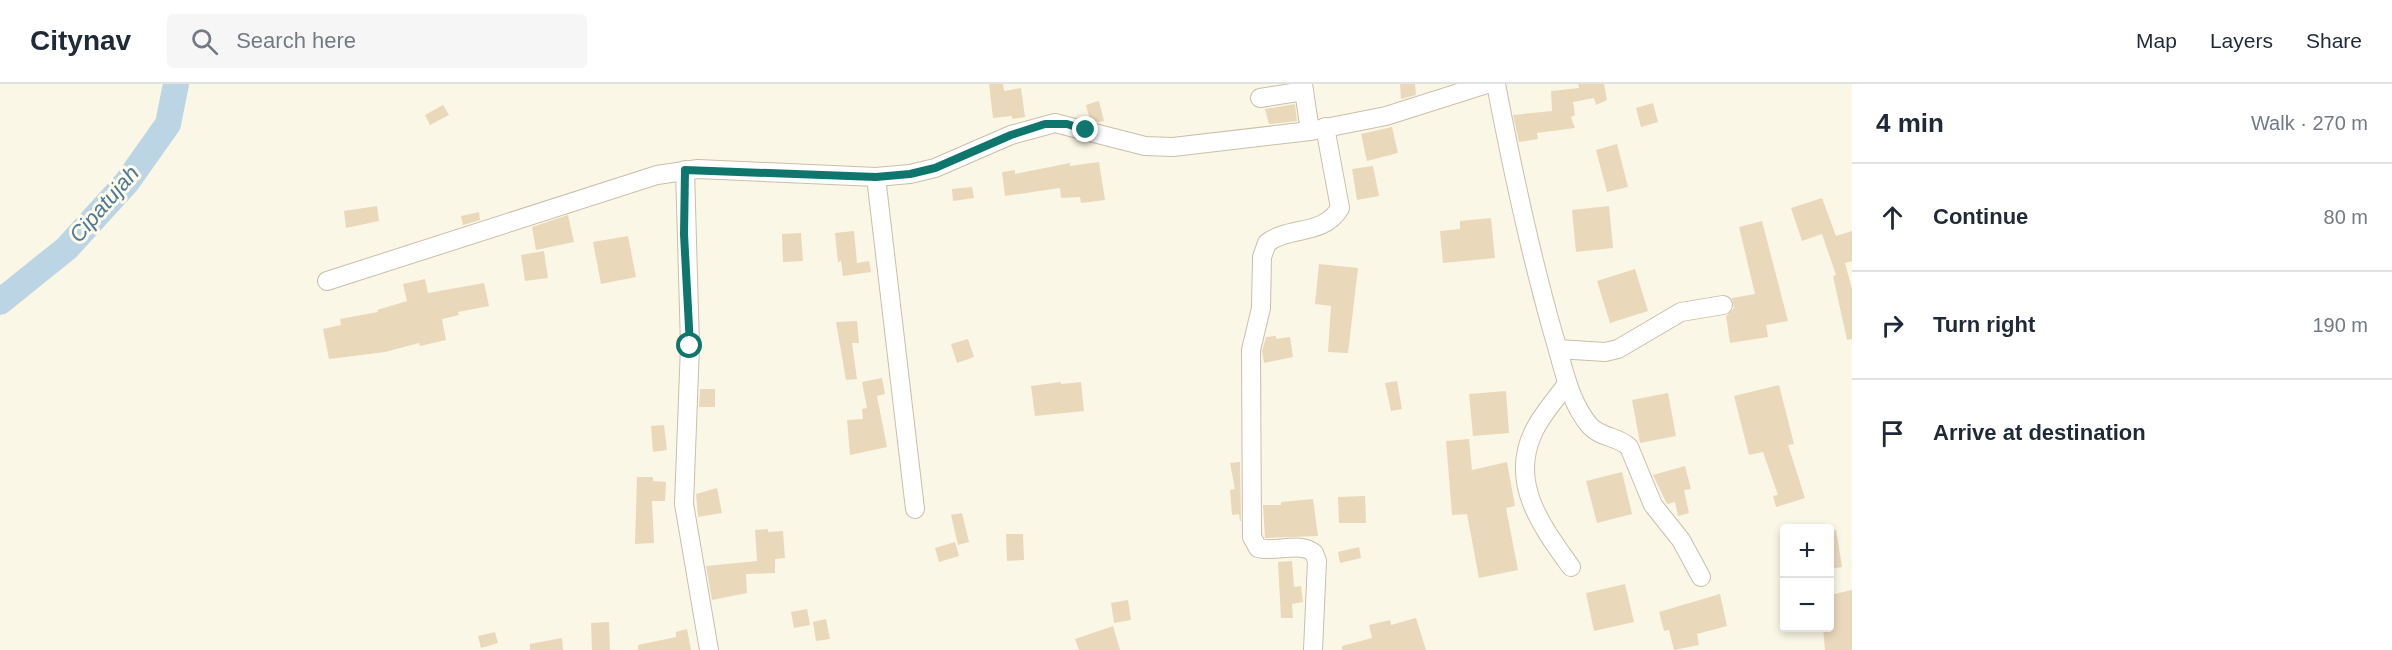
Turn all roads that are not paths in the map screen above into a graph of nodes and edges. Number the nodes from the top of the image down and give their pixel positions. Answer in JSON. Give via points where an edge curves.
{"nodes":[{"id":1,"x":1487,"y":84,"type":"edge"},
{"id":2,"x":1496,"y":84,"type":"edge"},
{"id":3,"x":1303,"y":88,"type":"edge"},
{"id":4,"x":1260,"y":98,"type":"dead end"},
{"id":5,"x":1317,"y":129,"type":"junction"},
{"id":6,"x":685,"y":170,"type":"junction"},
{"id":7,"x":876,"y":177,"type":"junction"},
{"id":8,"x":327,"y":281,"type":"dead end"},
{"id":9,"x":1723,"y":305,"type":"dead end"},
{"id":10,"x":1558,"y":349,"type":"junction"},
{"id":11,"x":1568,"y":384,"type":"junction"},
{"id":12,"x":915,"y":509,"type":"dead end"},
{"id":13,"x":1571,"y":567,"type":"dead end"},
{"id":14,"x":1701,"y":577,"type":"dead end"},
{"id":15,"x":1309,"y":649,"type":"edge"},
{"id":16,"x":709,"y":650,"type":"edge"}],
"edges":[{"from":1,"to":5,"type":"street","via":[[1386,116]]},
{"from":2,"to":10,"type":"street","via":[[1539,283]]},
{"from":3,"to":4,"type":"street"},
{"from":3,"to":5,"type":"street"},
{"from":5,"to":7,"type":"street","via":[[1160,147],[1055,123],[1011,135],[935,168]]},
{"from":5,"to":15,"type":"street","via":[[1340,208],[1319,226],[1266,243],[1261,308],[1251,350],[1252,537],[1258,548],[1264,550],[1301,548],[1314,553],[1317,561]]},
{"from":6,"to":7,"type":"street"},
{"from":6,"to":8,"type":"street","via":[[566,202]]},
{"from":6,"to":16,"type":"street","via":[[690,346],[684,504]]},
{"from":7,"to":12,"type":"street"},
{"from":9,"to":10,"type":"street","via":[[1681,312],[1617,349]]},
{"from":10,"to":11,"type":"street"},
{"from":11,"to":13,"type":"street","via":[[1533,433],[1525,480],[1535,514]]},
{"from":11,"to":14,"type":"street","via":[[1592,428],[1622,440],[1629,447],[1653,506],[1681,540]]}]}
